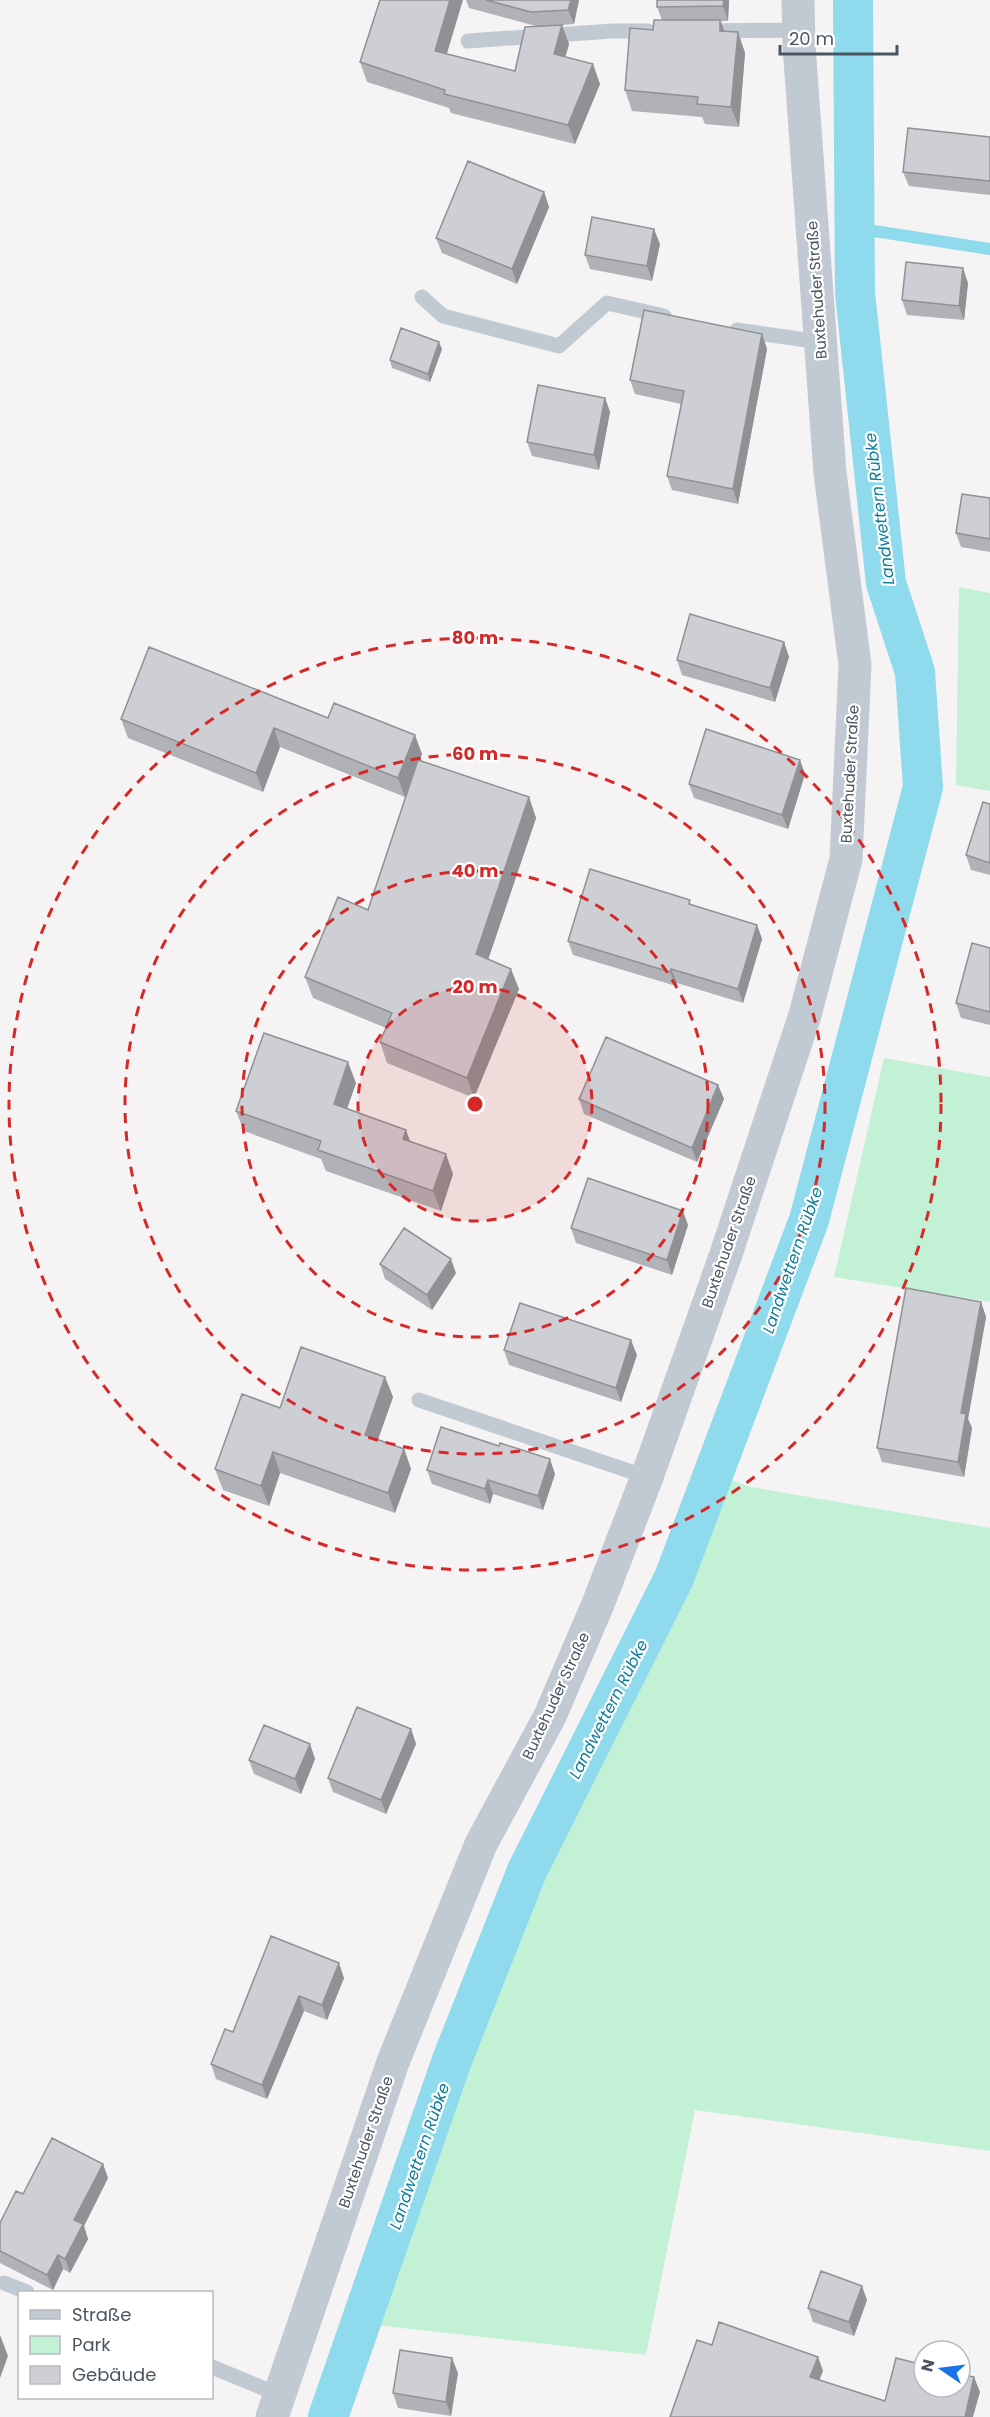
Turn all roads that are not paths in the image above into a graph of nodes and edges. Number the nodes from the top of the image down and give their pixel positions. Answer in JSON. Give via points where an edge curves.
{"nodes":[{"id":1,"x":798,"y":15,"type":"edge"},
{"id":2,"x":660,"y":31,"type":"edge"},
{"id":3,"x":694,"y":31,"type":"edge"},
{"id":4,"x":468,"y":40,"type":"dead end"},
{"id":5,"x":422,"y":297,"type":"dead end"},
{"id":6,"x":675,"y":319,"type":"edge"},
{"id":7,"x":720,"y":328,"type":"edge"},
{"id":8,"x":820,"y":342,"type":"junction"},
{"id":9,"x":419,"y":1400,"type":"dead end"},
{"id":10,"x":647,"y":1477,"type":"junction"},
{"id":11,"x":4,"y":2283,"type":"dead end"},
{"id":12,"x":24,"y":2291,"type":"edge"},
{"id":13,"x":213,"y":2368,"type":"edge"},
{"id":14,"x":276,"y":2406,"type":"edge"}],
"edges":[{"from":1,"to":3,"type":"lane"},
{"from":1,"to":8,"type":"street","name":"Buxtehuder Straße"},
{"from":2,"to":4,"type":"lane"},
{"from":5,"to":6,"type":"lane","via":[[443,316],[559,346],[608,303]]},
{"from":7,"to":8,"type":"lane"},
{"from":8,"to":10,"type":"street","name":"Buxtehuder Straße","via":[[830,473],[855,665],[846,859],[805,1015]]},
{"from":9,"to":10,"type":"lane"},
{"from":10,"to":14,"type":"street","name":"Buxtehuder Straße","via":[[550,1716],[481,1844],[393,2062]]},
{"from":11,"to":12,"type":"lane"},
{"from":13,"to":14,"type":"lane"}]}
